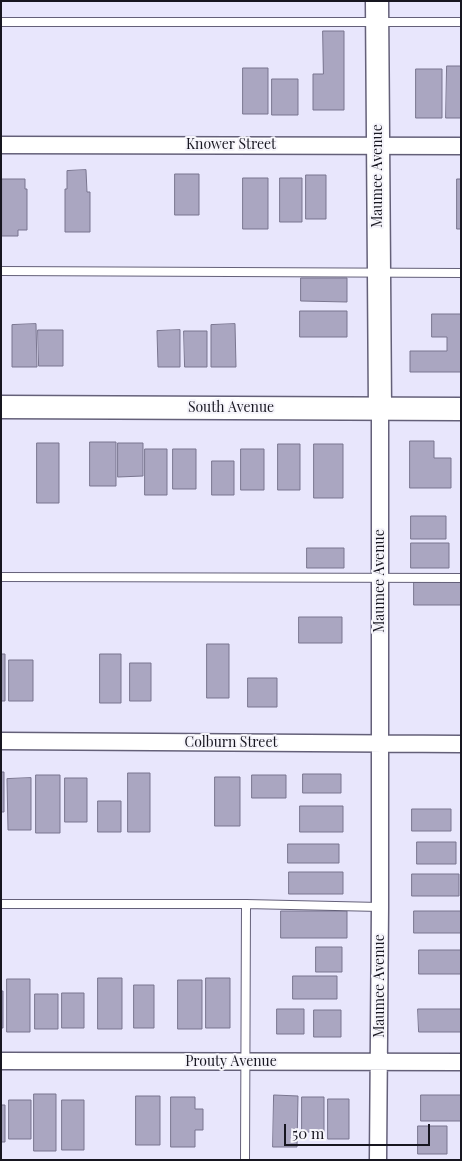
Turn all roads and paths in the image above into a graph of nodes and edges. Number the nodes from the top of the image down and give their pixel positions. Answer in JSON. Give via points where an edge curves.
{"nodes":[{"id":1,"x":378,"y":11,"type":"edge"},
{"id":2,"x":1,"y":22,"type":"edge"},
{"id":3,"x":461,"y":22,"type":"edge"},
{"id":4,"x":1,"y":144,"type":"edge"},
{"id":5,"x":378,"y":146,"type":"junction"},
{"id":6,"x":461,"y":146,"type":"edge"},
{"id":7,"x":1,"y":271,"type":"edge"},
{"id":8,"x":379,"y":272,"type":"junction"},
{"id":9,"x":461,"y":273,"type":"edge"},
{"id":10,"x":1,"y":407,"type":"edge"},
{"id":11,"x":380,"y":409,"type":"junction"},
{"id":12,"x":461,"y":409,"type":"edge"},
{"id":13,"x":1,"y":577,"type":"edge"},
{"id":14,"x":380,"y":578,"type":"junction"},
{"id":15,"x":461,"y":578,"type":"edge"},
{"id":16,"x":1,"y":741,"type":"edge"},
{"id":17,"x":380,"y":743,"type":"junction"},
{"id":18,"x":461,"y":744,"type":"edge"},
{"id":19,"x":1,"y":904,"type":"edge"},
{"id":20,"x":246,"y":904,"type":"junction"},
{"id":21,"x":380,"y":907,"type":"junction"},
{"id":22,"x":1,"y":1061,"type":"edge"},
{"id":23,"x":245,"y":1062,"type":"junction"},
{"id":24,"x":379,"y":1062,"type":"junction"},
{"id":25,"x":461,"y":1062,"type":"edge"},
{"id":26,"x":245,"y":1160,"type":"edge"},
{"id":27,"x":378,"y":1160,"type":"edge"}],
"edges":[{"from":1,"to":2,"type":"lane"},
{"from":1,"to":3,"type":"lane"},
{"from":1,"to":5,"type":"street","name":"Maumee Avenue"},
{"from":4,"to":5,"type":"street","name":"Knower Street"},
{"from":5,"to":6,"type":"street","name":"Knower Street"},
{"from":5,"to":8,"type":"street","name":"Maumee Avenue"},
{"from":7,"to":8,"type":"lane"},
{"from":8,"to":9,"type":"lane"},
{"from":8,"to":11,"type":"street","name":"Maumee Avenue"},
{"from":10,"to":11,"type":"street","name":"South Avenue"},
{"from":11,"to":12,"type":"street","name":"South Avenue"},
{"from":11,"to":14,"type":"street","name":"Maumee Avenue"},
{"from":13,"to":14,"type":"lane"},
{"from":14,"to":15,"type":"lane"},
{"from":14,"to":17,"type":"street","name":"Maumee Avenue"},
{"from":16,"to":17,"type":"street","name":"Colburn Street"},
{"from":17,"to":18,"type":"street","name":"Colburn Street"},
{"from":17,"to":21,"type":"street","name":"Maumee Avenue"},
{"from":19,"to":20,"type":"lane"},
{"from":20,"to":21,"type":"lane"},
{"from":20,"to":23,"type":"lane"},
{"from":21,"to":24,"type":"street","name":"Maumee Avenue"},
{"from":22,"to":23,"type":"street","name":"Prouty Avenue"},
{"from":23,"to":24,"type":"street","name":"Prouty Avenue"},
{"from":23,"to":26,"type":"lane"},
{"from":24,"to":25,"type":"street","name":"Prouty Avenue"},
{"from":24,"to":27,"type":"street","name":"Maumee Avenue"}]}
